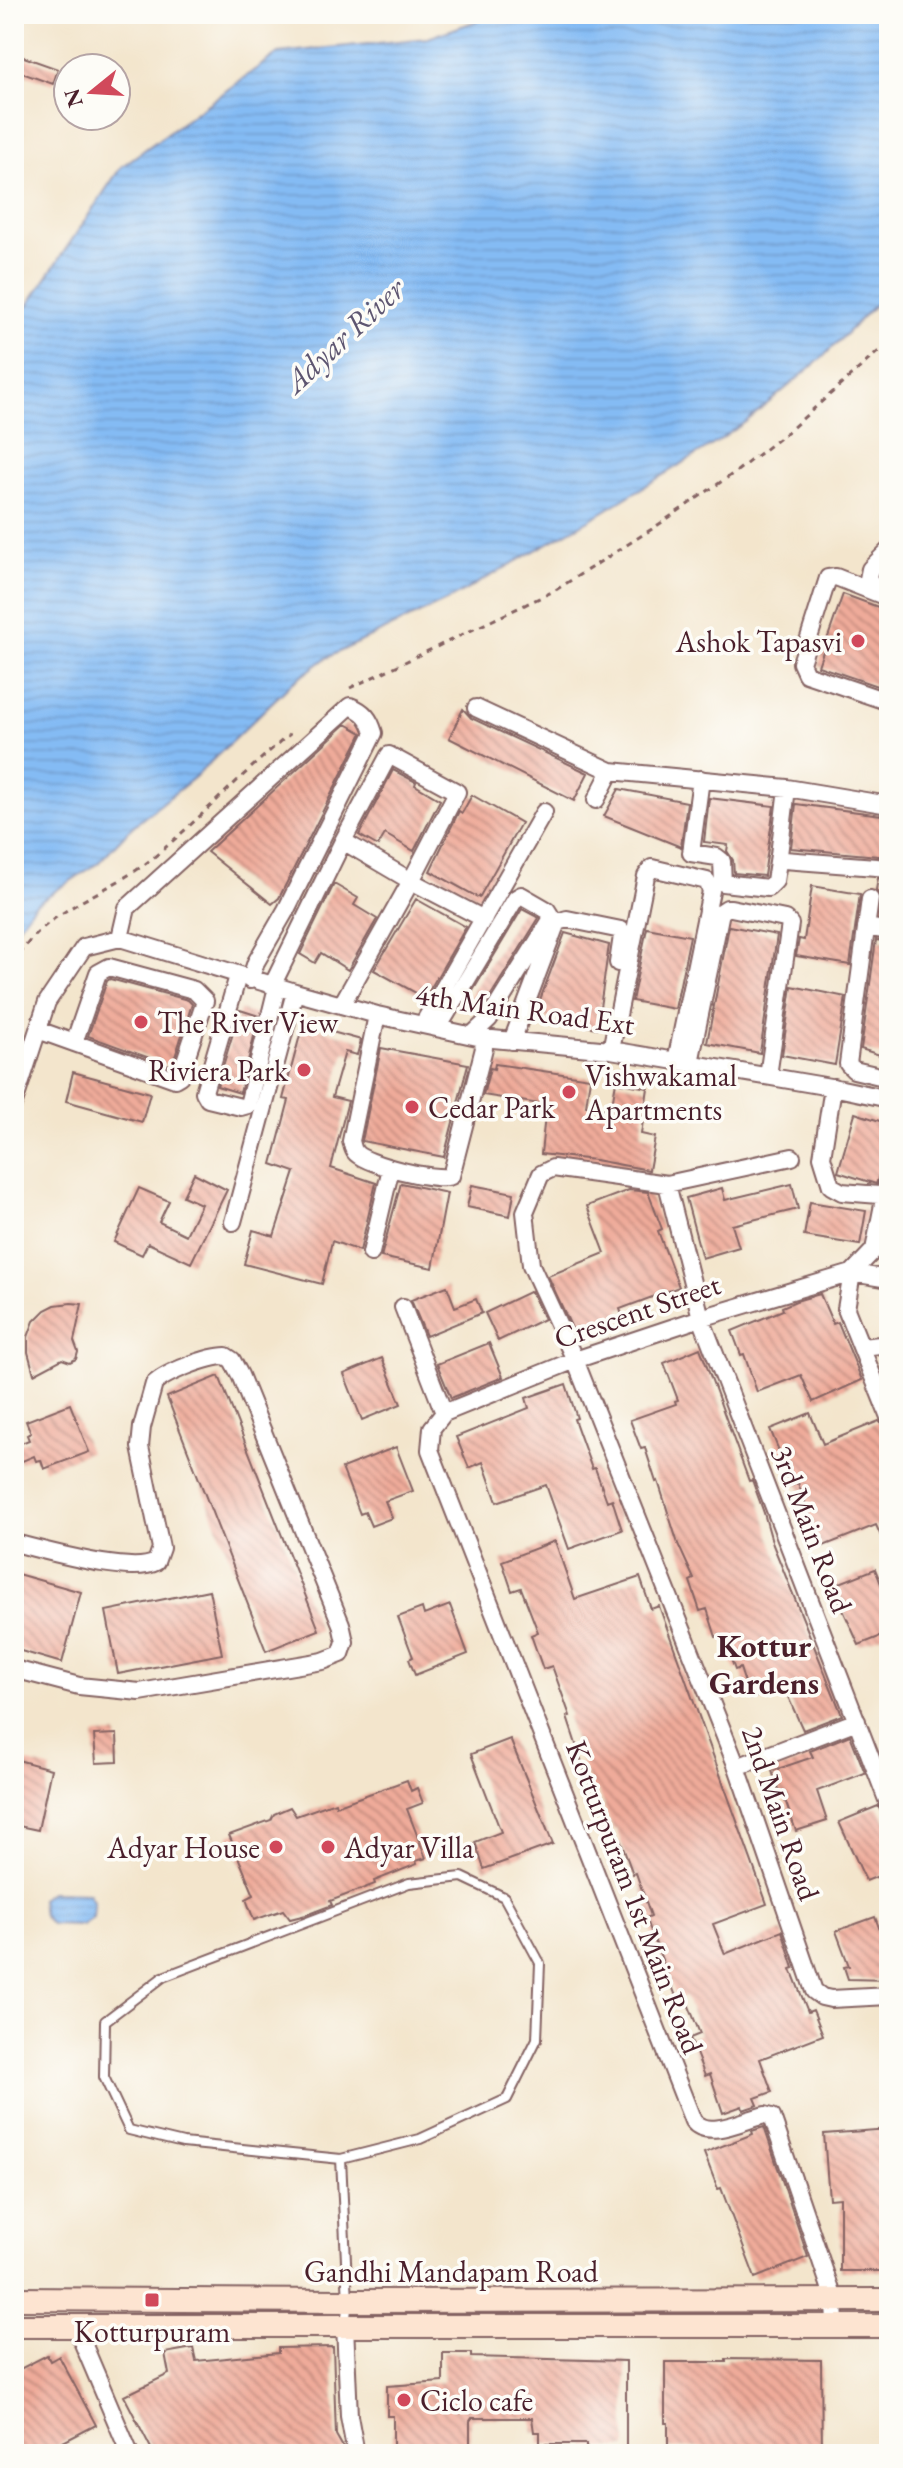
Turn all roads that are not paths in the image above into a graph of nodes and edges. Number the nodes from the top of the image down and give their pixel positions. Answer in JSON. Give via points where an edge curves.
{"nodes":[{"id":1,"x":889,"y":550,"type":"edge"},
{"id":2,"x":889,"y":590,"type":"edge"},
{"id":3,"x":889,"y":598,"type":"edge"},
{"id":4,"x":889,"y":702,"type":"edge"},
{"id":5,"x":476,"y":708,"type":"dead end"},
{"id":6,"x":611,"y":771,"type":"junction"},
{"id":7,"x":701,"y":779,"type":"junction"},
{"id":8,"x":787,"y":788,"type":"junction"},
{"id":9,"x":596,"y":800,"type":"dead end"},
{"id":10,"x":889,"y":805,"type":"edge"},
{"id":11,"x":544,"y":812,"type":"dead end"},
{"id":12,"x":343,"y":841,"type":"junction"},
{"id":13,"x":779,"y":855,"type":"junction"},
{"id":14,"x":889,"y":868,"type":"edge"},
{"id":15,"x":411,"y":881,"type":"junction"},
{"id":16,"x":870,"y":899,"type":"dead end"},
{"id":17,"x":484,"y":919,"type":"junction"},
{"id":18,"x":866,"y":927,"type":"junction"},
{"id":19,"x":889,"y":931,"type":"edge"},
{"id":20,"x":116,"y":938,"type":"junction"},
{"id":21,"x":244,"y":978,"type":"junction"},
{"id":22,"x":275,"y":986,"type":"junction"},
{"id":23,"x":295,"y":992,"type":"junction"},
{"id":24,"x":342,"y":1004,"type":"junction"},
{"id":25,"x":377,"y":1015,"type":"junction"},
{"id":26,"x":430,"y":1026,"type":"junction"},
{"id":27,"x":38,"y":1030,"type":"junction"},
{"id":28,"x":477,"y":1036,"type":"junction"},
{"id":29,"x":512,"y":1041,"type":"junction"},
{"id":30,"x":74,"y":1043,"type":"junction"},
{"id":31,"x":606,"y":1050,"type":"junction"},
{"id":32,"x":683,"y":1062,"type":"junction"},
{"id":33,"x":889,"y":1075,"type":"edge"},
{"id":34,"x":768,"y":1076,"type":"junction"},
{"id":35,"x":833,"y":1087,"type":"junction"},
{"id":36,"x":889,"y":1099,"type":"edge"},
{"id":37,"x":14,"y":1103,"type":"edge"},
{"id":38,"x":792,"y":1157,"type":"dead end"},
{"id":39,"x":391,"y":1168,"type":"junction"},
{"id":40,"x":889,"y":1174,"type":"edge"},
{"id":41,"x":667,"y":1184,"type":"junction"},
{"id":42,"x":884,"y":1198,"type":"junction"},
{"id":43,"x":233,"y":1222,"type":"dead end"},
{"id":44,"x":371,"y":1253,"type":"dead end"},
{"id":45,"x":852,"y":1273,"type":"junction"},
{"id":46,"x":889,"y":1279,"type":"edge"},
{"id":47,"x":403,"y":1307,"type":"dead end"},
{"id":48,"x":701,"y":1318,"type":"junction"},
{"id":49,"x":889,"y":1344,"type":"edge"},
{"id":50,"x":862,"y":1347,"type":"junction"},
{"id":51,"x":575,"y":1360,"type":"junction"},
{"id":52,"x":444,"y":1413,"type":"junction"},
{"id":53,"x":889,"y":1417,"type":"edge"},
{"id":54,"x":14,"y":1543,"type":"edge"},
{"id":55,"x":14,"y":1669,"type":"edge"},
{"id":56,"x":857,"y":1721,"type":"junction"},
{"id":57,"x":737,"y":1767,"type":"junction"},
{"id":58,"x":889,"y":1805,"type":"edge"},
{"id":59,"x":889,"y":1996,"type":"edge"},
{"id":60,"x":341,"y":2159,"type":"junction"},
{"id":61,"x":14,"y":2299,"type":"edge"},
{"id":62,"x":834,"y":2299,"type":"junction"},
{"id":63,"x":889,"y":2300,"type":"edge"},
{"id":64,"x":348,"y":2301,"type":"junction"},
{"id":65,"x":345,"y":2325,"type":"junction"},
{"id":66,"x":835,"y":2325,"type":"junction"},
{"id":67,"x":14,"y":2326,"type":"edge"},
{"id":68,"x":889,"y":2326,"type":"edge"},
{"id":69,"x":76,"y":2327,"type":"junction"},
{"id":70,"x":130,"y":2454,"type":"edge"},
{"id":71,"x":356,"y":2454,"type":"edge"}],
"edges":[{"from":1,"to":2,"type":"street","via":[[870,569],[868,579]]},
{"from":3,"to":4,"type":"street","via":[[828,578],[801,663],[806,674]]},
{"from":5,"to":6,"type":"street"},
{"from":6,"to":7,"type":"street"},
{"from":6,"to":9,"type":"street"},
{"from":7,"to":8,"type":"street"},
{"from":7,"to":13,"type":"street","via":[[691,853],[722,861],[723,883],[768,888],[775,881]]},
{"from":8,"to":10,"type":"street"},
{"from":8,"to":13,"type":"street"},
{"from":11,"to":17,"type":"street"},
{"from":12,"to":15,"type":"street"},
{"from":12,"to":15,"type":"street","via":[[389,755],[455,789]]},
{"from":12,"to":22,"type":"street"},
{"from":13,"to":14,"type":"street","via":[[784,860]]},
{"from":15,"to":17,"type":"street"},
{"from":15,"to":24,"type":"street"},
{"from":16,"to":18,"type":"street"},
{"from":17,"to":26,"type":"street"},
{"from":18,"to":19,"type":"street"},
{"from":18,"to":33,"type":"street","via":[[848,1064],[854,1070]]},
{"from":20,"to":21,"type":"street","name":"4th Main Road Ext"},
{"from":20,"to":21,"type":"street","via":[[127,908],[350,706],[360,710],[374,733],[286,910]]},
{"from":20,"to":27,"type":"street","via":[[84,947],[47,1002]]},
{"from":21,"to":22,"type":"street","name":"4th Main Road Ext"},
{"from":21,"to":22,"type":"street","via":[[204,1092],[208,1099],[248,1105]]},
{"from":22,"to":23,"type":"street","name":"4th Main Road Ext"},
{"from":23,"to":24,"type":"street","name":"4th Main Road Ext"},
{"from":23,"to":43,"type":"street"},
{"from":24,"to":25,"type":"street","name":"4th Main Road Ext"},
{"from":25,"to":26,"type":"street","name":"4th Main Road Ext"},
{"from":25,"to":39,"type":"street","via":[[351,1141],[360,1157]]},
{"from":26,"to":28,"type":"street","name":"4th Main Road Ext"},
{"from":26,"to":28,"type":"street","via":[[521,895],[552,918]]},
{"from":27,"to":30,"type":"street"},
{"from":27,"to":37,"type":"street"},
{"from":28,"to":29,"type":"street","name":"4th Main Road Ext"},
{"from":28,"to":39,"type":"street","via":[[484,1048],[451,1176],[443,1180]]},
{"from":29,"to":31,"type":"street","name":"4th Main Road Ext"},
{"from":29,"to":31,"type":"street","via":[[557,922],[567,919],[622,933]]},
{"from":30,"to":30,"type":"street","via":[[175,1079],[205,1001],[194,990],[104,967]]},
{"from":31,"to":32,"type":"street","name":"4th Main Road Ext"},
{"from":31,"to":32,"type":"street","via":[[652,868],[707,881],[711,891]]},
{"from":32,"to":34,"type":"street","name":"4th Main Road Ext"},
{"from":32,"to":34,"type":"street","via":[[721,912],[731,908],[790,924]]},
{"from":34,"to":35,"type":"street","name":"4th Main Road Ext"},
{"from":35,"to":36,"type":"street","name":"4th Main Road Ext"},
{"from":35,"to":42,"type":"street","via":[[822,1157],[831,1186]]},
{"from":38,"to":41,"type":"street"},
{"from":39,"to":44,"type":"street"},
{"from":40,"to":42,"type":"street"},
{"from":41,"to":48,"type":"street","name":"3rd Main Road"},
{"from":41,"to":51,"type":"street","name":"2nd Main Road","via":[[553,1168],[541,1174],[525,1212],[526,1238],[531,1265]]},
{"from":42,"to":45,"type":"street","via":[[874,1250]]},
{"from":45,"to":46,"type":"street"},
{"from":45,"to":48,"type":"street","name":"Crescent Street"},
{"from":45,"to":50,"type":"street","via":[[846,1309]]},
{"from":47,"to":52,"type":"street"},
{"from":48,"to":51,"type":"street","name":"Crescent Street"},
{"from":48,"to":56,"type":"street","name":"3rd Main Road"},
{"from":49,"to":50,"type":"street"},
{"from":50,"to":53,"type":"street"},
{"from":51,"to":52,"type":"street","name":"Crescent Street"},
{"from":51,"to":57,"type":"street","name":"2nd Main Road"},
{"from":52,"to":62,"type":"street","name":"Kotturpuram 1st Main Road","via":[[432,1428],[430,1450],[693,2121],[713,2129],[772,2117]]},
{"from":54,"to":55,"type":"street","via":[[126,1567],[156,1562],[161,1548],[140,1437],[154,1384],[166,1375],[226,1356],[240,1375],[345,1642],[341,1654],[323,1661],[140,1692],[79,1686]]},
{"from":56,"to":57,"type":"street"},
{"from":56,"to":58,"type":"street","name":"3rd Main Road"},
{"from":57,"to":59,"type":"street","name":"2nd Main Road","via":[[814,1991],[831,1999]]},
{"from":60,"to":60,"type":"lane","via":[[420,2139],[507,2099],[537,2039],[540,1963],[504,1897],[462,1877],[409,1883],[163,1977],[105,2021],[104,2077],[129,2130],[183,2143]]},
{"from":60,"to":64,"type":"lane"},
{"from":61,"to":64,"type":"main road","name":"Gandhi Mandapam Road"},
{"from":62,"to":63,"type":"main road","name":"Gandhi Mandapam Road"},
{"from":62,"to":64,"type":"main road","name":"Gandhi Mandapam Road"},
{"from":62,"to":66,"type":"street","name":"Kotturpuram 1st Main Road"},
{"from":64,"to":65,"type":"lane"},
{"from":65,"to":66,"type":"main road","name":"Gandhi Mandapam Road"},
{"from":65,"to":69,"type":"main road","name":"Gandhi Mandapam Road"},
{"from":65,"to":71,"type":"street"},
{"from":66,"to":68,"type":"main road","name":"Gandhi Mandapam Road"},
{"from":67,"to":69,"type":"main road","name":"Gandhi Mandapam Road"},
{"from":69,"to":70,"type":"street"}]}
